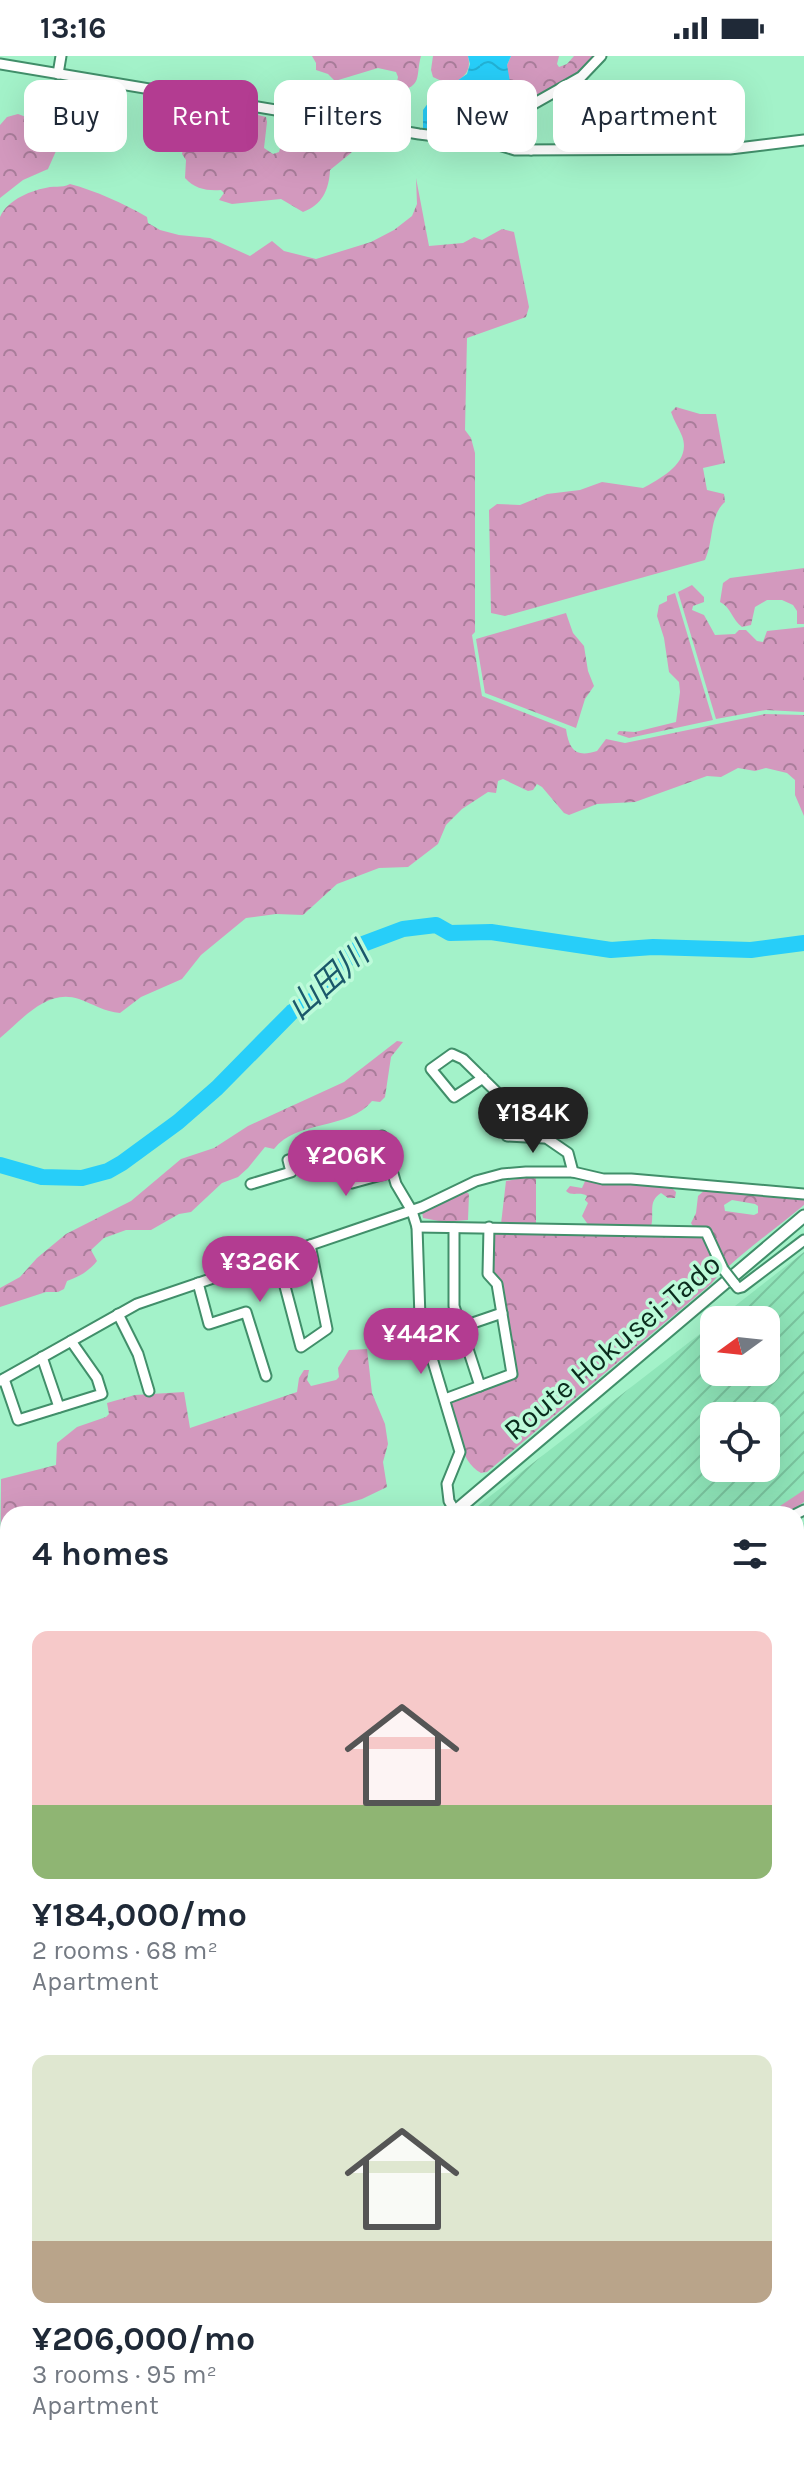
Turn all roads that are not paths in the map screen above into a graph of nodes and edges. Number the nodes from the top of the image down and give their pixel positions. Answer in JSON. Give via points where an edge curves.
{"nodes":[{"id":1,"x":61,"y":56,"type":"edge"},
{"id":2,"x":601,"y":56,"type":"edge"},
{"id":3,"x":0,"y":64,"type":"edge"},
{"id":4,"x":58,"y":74,"type":"junction"},
{"id":5,"x":537,"y":102,"type":"edge"},
{"id":6,"x":427,"y":135,"type":"edge"},
{"id":7,"x":804,"y":140,"type":"edge"},
{"id":8,"x":537,"y":150,"type":"edge"},
{"id":9,"x":483,"y":1078,"type":"junction"},
{"id":10,"x":507,"y":1136,"type":"dead end"},
{"id":11,"x":546,"y":1138,"type":"junction"},
{"id":12,"x":339,"y":1148,"type":"junction"},
{"id":13,"x":392,"y":1172,"type":"junction"},
{"id":14,"x":573,"y":1172,"type":"junction"},
{"id":15,"x":251,"y":1184,"type":"dead end"},
{"id":16,"x":804,"y":1194,"type":"edge"},
{"id":17,"x":412,"y":1211,"type":"junction"},
{"id":18,"x":804,"y":1216,"type":"edge"},
{"id":19,"x":417,"y":1227,"type":"junction"},
{"id":20,"x":489,"y":1227,"type":"junction"},
{"id":21,"x":454,"y":1228,"type":"junction"},
{"id":22,"x":804,"y":1240,"type":"edge"},
{"id":23,"x":310,"y":1245,"type":"junction"},
{"id":24,"x":277,"y":1256,"type":"junction"},
{"id":25,"x":198,"y":1283,"type":"junction"},
{"id":26,"x":502,"y":1313,"type":"junction"},
{"id":27,"x":118,"y":1314,"type":"junction"},
{"id":28,"x":461,"y":1327,"type":"junction"},
{"id":29,"x":426,"y":1339,"type":"junction"},
{"id":30,"x":71,"y":1341,"type":"junction"},
{"id":31,"x":42,"y":1357,"type":"junction"},
{"id":32,"x":266,"y":1376,"type":"dead end"},
{"id":33,"x":2,"y":1380,"type":"edge"},
{"id":34,"x":480,"y":1386,"type":"junction"},
{"id":35,"x":149,"y":1391,"type":"dead end"},
{"id":36,"x":445,"y":1399,"type":"junction"},
{"id":37,"x":59,"y":1407,"type":"junction"},
{"id":38,"x":451,"y":1506,"type":"edge"},
{"id":39,"x":462,"y":1506,"type":"edge"},
{"id":40,"x":0,"y":2074,"type":"edge"},
{"id":41,"x":0,"y":2083,"type":"edge"}],
"edges":[{"from":1,"to":4,"type":"street"},
{"from":2,"to":5,"type":"street","via":[[581,77]]},
{"from":3,"to":4,"type":"street"},
{"from":4,"to":6,"type":"street"},
{"from":7,"to":8,"type":"street","via":[[730,149]]},
{"from":9,"to":9,"type":"street","via":[[452,1054],[431,1069],[454,1097]]},
{"from":9,"to":11,"type":"street"},
{"from":10,"to":11,"type":"street"},
{"from":11,"to":14,"type":"street","via":[[568,1153]]},
{"from":12,"to":13,"type":"street","via":[[352,1183]]},
{"from":12,"to":13,"type":"street","via":[[382,1136]]},
{"from":12,"to":15,"type":"street","via":[[288,1160],[291,1172]]},
{"from":13,"to":17,"type":"street"},
{"from":14,"to":16,"type":"street"},
{"from":14,"to":17,"type":"street","via":[[502,1174]]},
{"from":17,"to":19,"type":"street"},
{"from":17,"to":23,"type":"street"},
{"from":18,"to":39,"type":"main road","name":"Route Hokusei-Tado"},
{"from":19,"to":21,"type":"street"},
{"from":19,"to":29,"type":"street","via":[[418,1309]]},
{"from":20,"to":21,"type":"street"},
{"from":20,"to":22,"type":"street","bridge":true,"via":[[706,1232],[738,1288]]},
{"from":20,"to":26,"type":"street","via":[[488,1274],[497,1284]]},
{"from":21,"to":28,"type":"street","via":[[454,1306]]},
{"from":23,"to":24,"type":"street"},
{"from":23,"to":24,"type":"street","via":[[327,1329],[301,1347]]},
{"from":24,"to":25,"type":"street"},
{"from":25,"to":27,"type":"street"},
{"from":25,"to":32,"type":"street","via":[[209,1324],[246,1312]]},
{"from":26,"to":28,"type":"street"},
{"from":26,"to":34,"type":"street","via":[[512,1374]]},
{"from":27,"to":30,"type":"street"},
{"from":27,"to":35,"type":"street"},
{"from":28,"to":29,"type":"street"},
{"from":28,"to":34,"type":"street"},
{"from":29,"to":36,"type":"street"},
{"from":30,"to":31,"type":"street"},
{"from":30,"to":37,"type":"street","via":[[102,1394]]},
{"from":31,"to":33,"type":"street"},
{"from":31,"to":37,"type":"street"},
{"from":33,"to":37,"type":"street","via":[[18,1420]]},
{"from":34,"to":36,"type":"street"},
{"from":36,"to":38,"type":"street","via":[[460,1452],[447,1484]]},
{"from":40,"to":41,"type":"street"}]}
